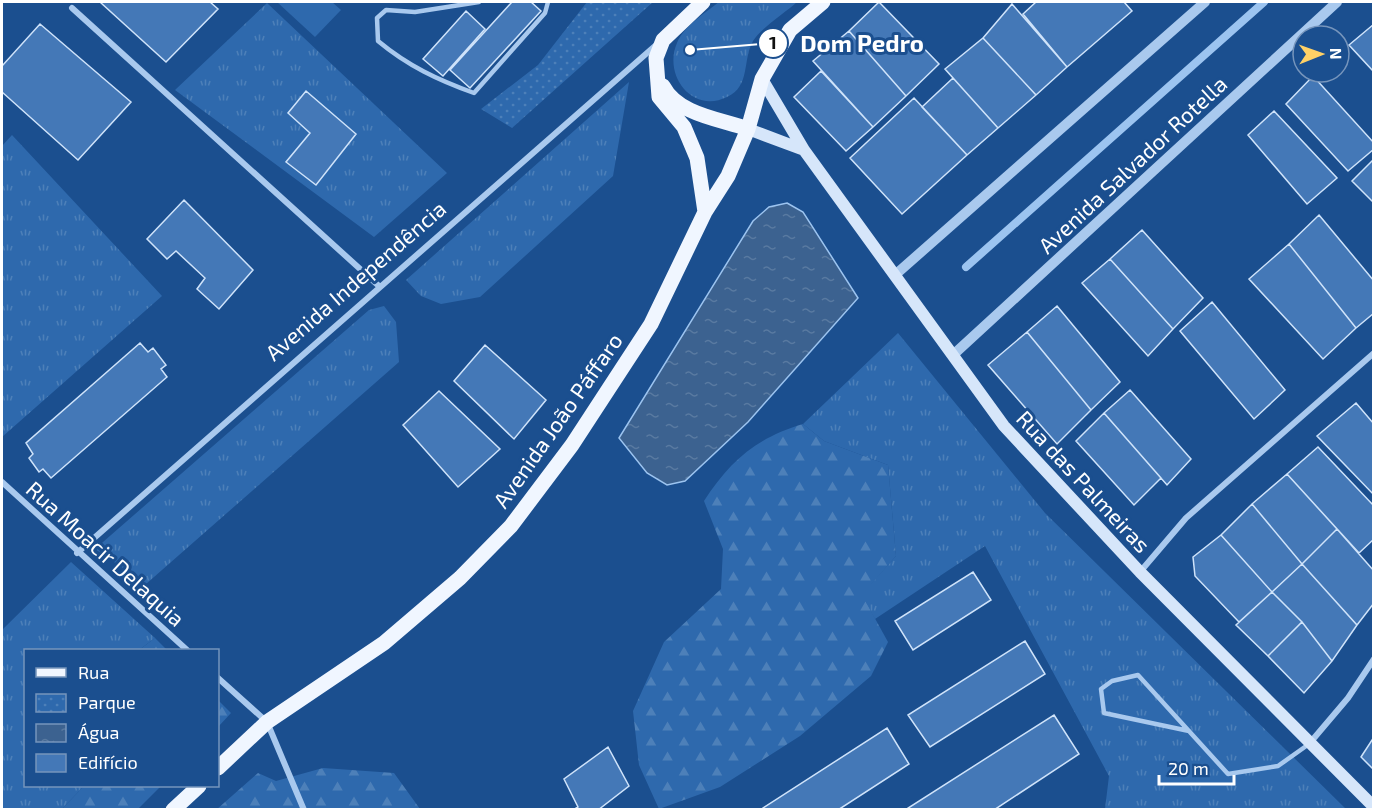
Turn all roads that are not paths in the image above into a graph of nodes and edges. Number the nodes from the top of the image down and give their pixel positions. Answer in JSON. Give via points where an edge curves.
{"nodes":[{"id":1,"x":479,"y":2,"type":"edge"},
{"id":2,"x":548,"y":2,"type":"edge"},
{"id":3,"x":703,"y":2,"type":"edge"},
{"id":4,"x":823,"y":2,"type":"edge"},
{"id":5,"x":1205,"y":2,"type":"edge"},
{"id":6,"x":1337,"y":2,"type":"edge"},
{"id":7,"x":72,"y":8,"type":"dead end"},
{"id":8,"x":663,"y":40,"type":"junction"},
{"id":9,"x":657,"y":73,"type":"junction"},
{"id":10,"x":762,"y":79,"type":"junction"},
{"id":11,"x":748,"y":129,"type":"junction"},
{"id":12,"x":804,"y":150,"type":"junction"},
{"id":13,"x":705,"y":212,"type":"junction"},
{"id":14,"x":895,"y":275,"type":"junction"},
{"id":15,"x":380,"y":287,"type":"junction"},
{"id":16,"x":1374,"y":353,"type":"edge"},
{"id":17,"x":953,"y":355,"type":"junction"},
{"id":18,"x":2,"y":482,"type":"edge"},
{"id":19,"x":76,"y":553,"type":"junction"},
{"id":20,"x":1140,"y":572,"type":"junction"},
{"id":21,"x":184,"y":649,"type":"edge"},
{"id":22,"x":1374,"y":659,"type":"edge"},
{"id":23,"x":219,"y":679,"type":"edge"},
{"id":24,"x":267,"y":722,"type":"junction"},
{"id":25,"x":1189,"y":731,"type":"junction"},
{"id":26,"x":1309,"y":744,"type":"junction"},
{"id":27,"x":219,"y":767,"type":"edge"},
{"id":28,"x":198,"y":787,"type":"edge"},
{"id":29,"x":1374,"y":807,"type":"edge"},
{"id":30,"x":173,"y":810,"type":"edge"},
{"id":31,"x":304,"y":810,"type":"edge"}],
"edges":[{"from":1,"to":2,"type":"lane","via":[[415,12],[386,10],[377,18],[378,41],[405,63],[474,93],[545,13]]},
{"from":3,"to":8,"type":"main road","name":"Avenida Independência"},
{"from":4,"to":10,"type":"main road","via":[[790,30]]},
{"from":5,"to":14,"type":"street"},
{"from":6,"to":17,"type":"street","name":"Avenida Salvador Rotella"},
{"from":7,"to":15,"type":"street"},
{"from":8,"to":9,"type":"main road","via":[[656,58]]},
{"from":8,"to":15,"type":"street","name":"Avenida Independência"},
{"from":9,"to":11,"type":"main road","via":[[668,95],[691,111]]},
{"from":9,"to":13,"type":"main road","via":[[659,97],[684,127],[697,158]]},
{"from":10,"to":11,"type":"main road"},
{"from":10,"to":12,"type":"main road","name":"Rua das Palmeiras"},
{"from":11,"to":12,"type":"main road"},
{"from":11,"to":13,"type":"main road","name":"Avenida João Páffaro","via":[[728,176]]},
{"from":12,"to":14,"type":"main road","name":"Rua das Palmeiras"},
{"from":13,"to":24,"type":"main road","name":"Avenida João Páffaro","via":[[651,324],[572,445],[510,526],[460,578],[384,643]]},
{"from":14,"to":17,"type":"main road","name":"Rua das Palmeiras"},
{"from":15,"to":19,"type":"street","name":"Avenida Independência"},
{"from":16,"to":20,"type":"street","via":[[1186,518]]},
{"from":17,"to":20,"type":"main road","name":"Rua das Palmeiras","via":[[1004,426]]},
{"from":18,"to":19,"type":"street","name":"Rua Moacir Delaquia"},
{"from":19,"to":21,"type":"street","name":"Rua Moacir Delaquia"},
{"from":20,"to":26,"type":"main road","name":"Rua das Palmeiras"},
{"from":22,"to":26,"type":"street","via":[[1348,698]]},
{"from":23,"to":24,"type":"street"},
{"from":24,"to":27,"type":"main road","name":"Avenida João Páffaro"},
{"from":24,"to":31,"type":"street"},
{"from":25,"to":25,"type":"lane","via":[[1138,675],[1112,681],[1101,690],[1104,713]]},
{"from":25,"to":26,"type":"lane","via":[[1228,774],[1278,766]]},
{"from":26,"to":29,"type":"main road","name":"Rua das Palmeiras"},
{"from":28,"to":30,"type":"main road"}]}
